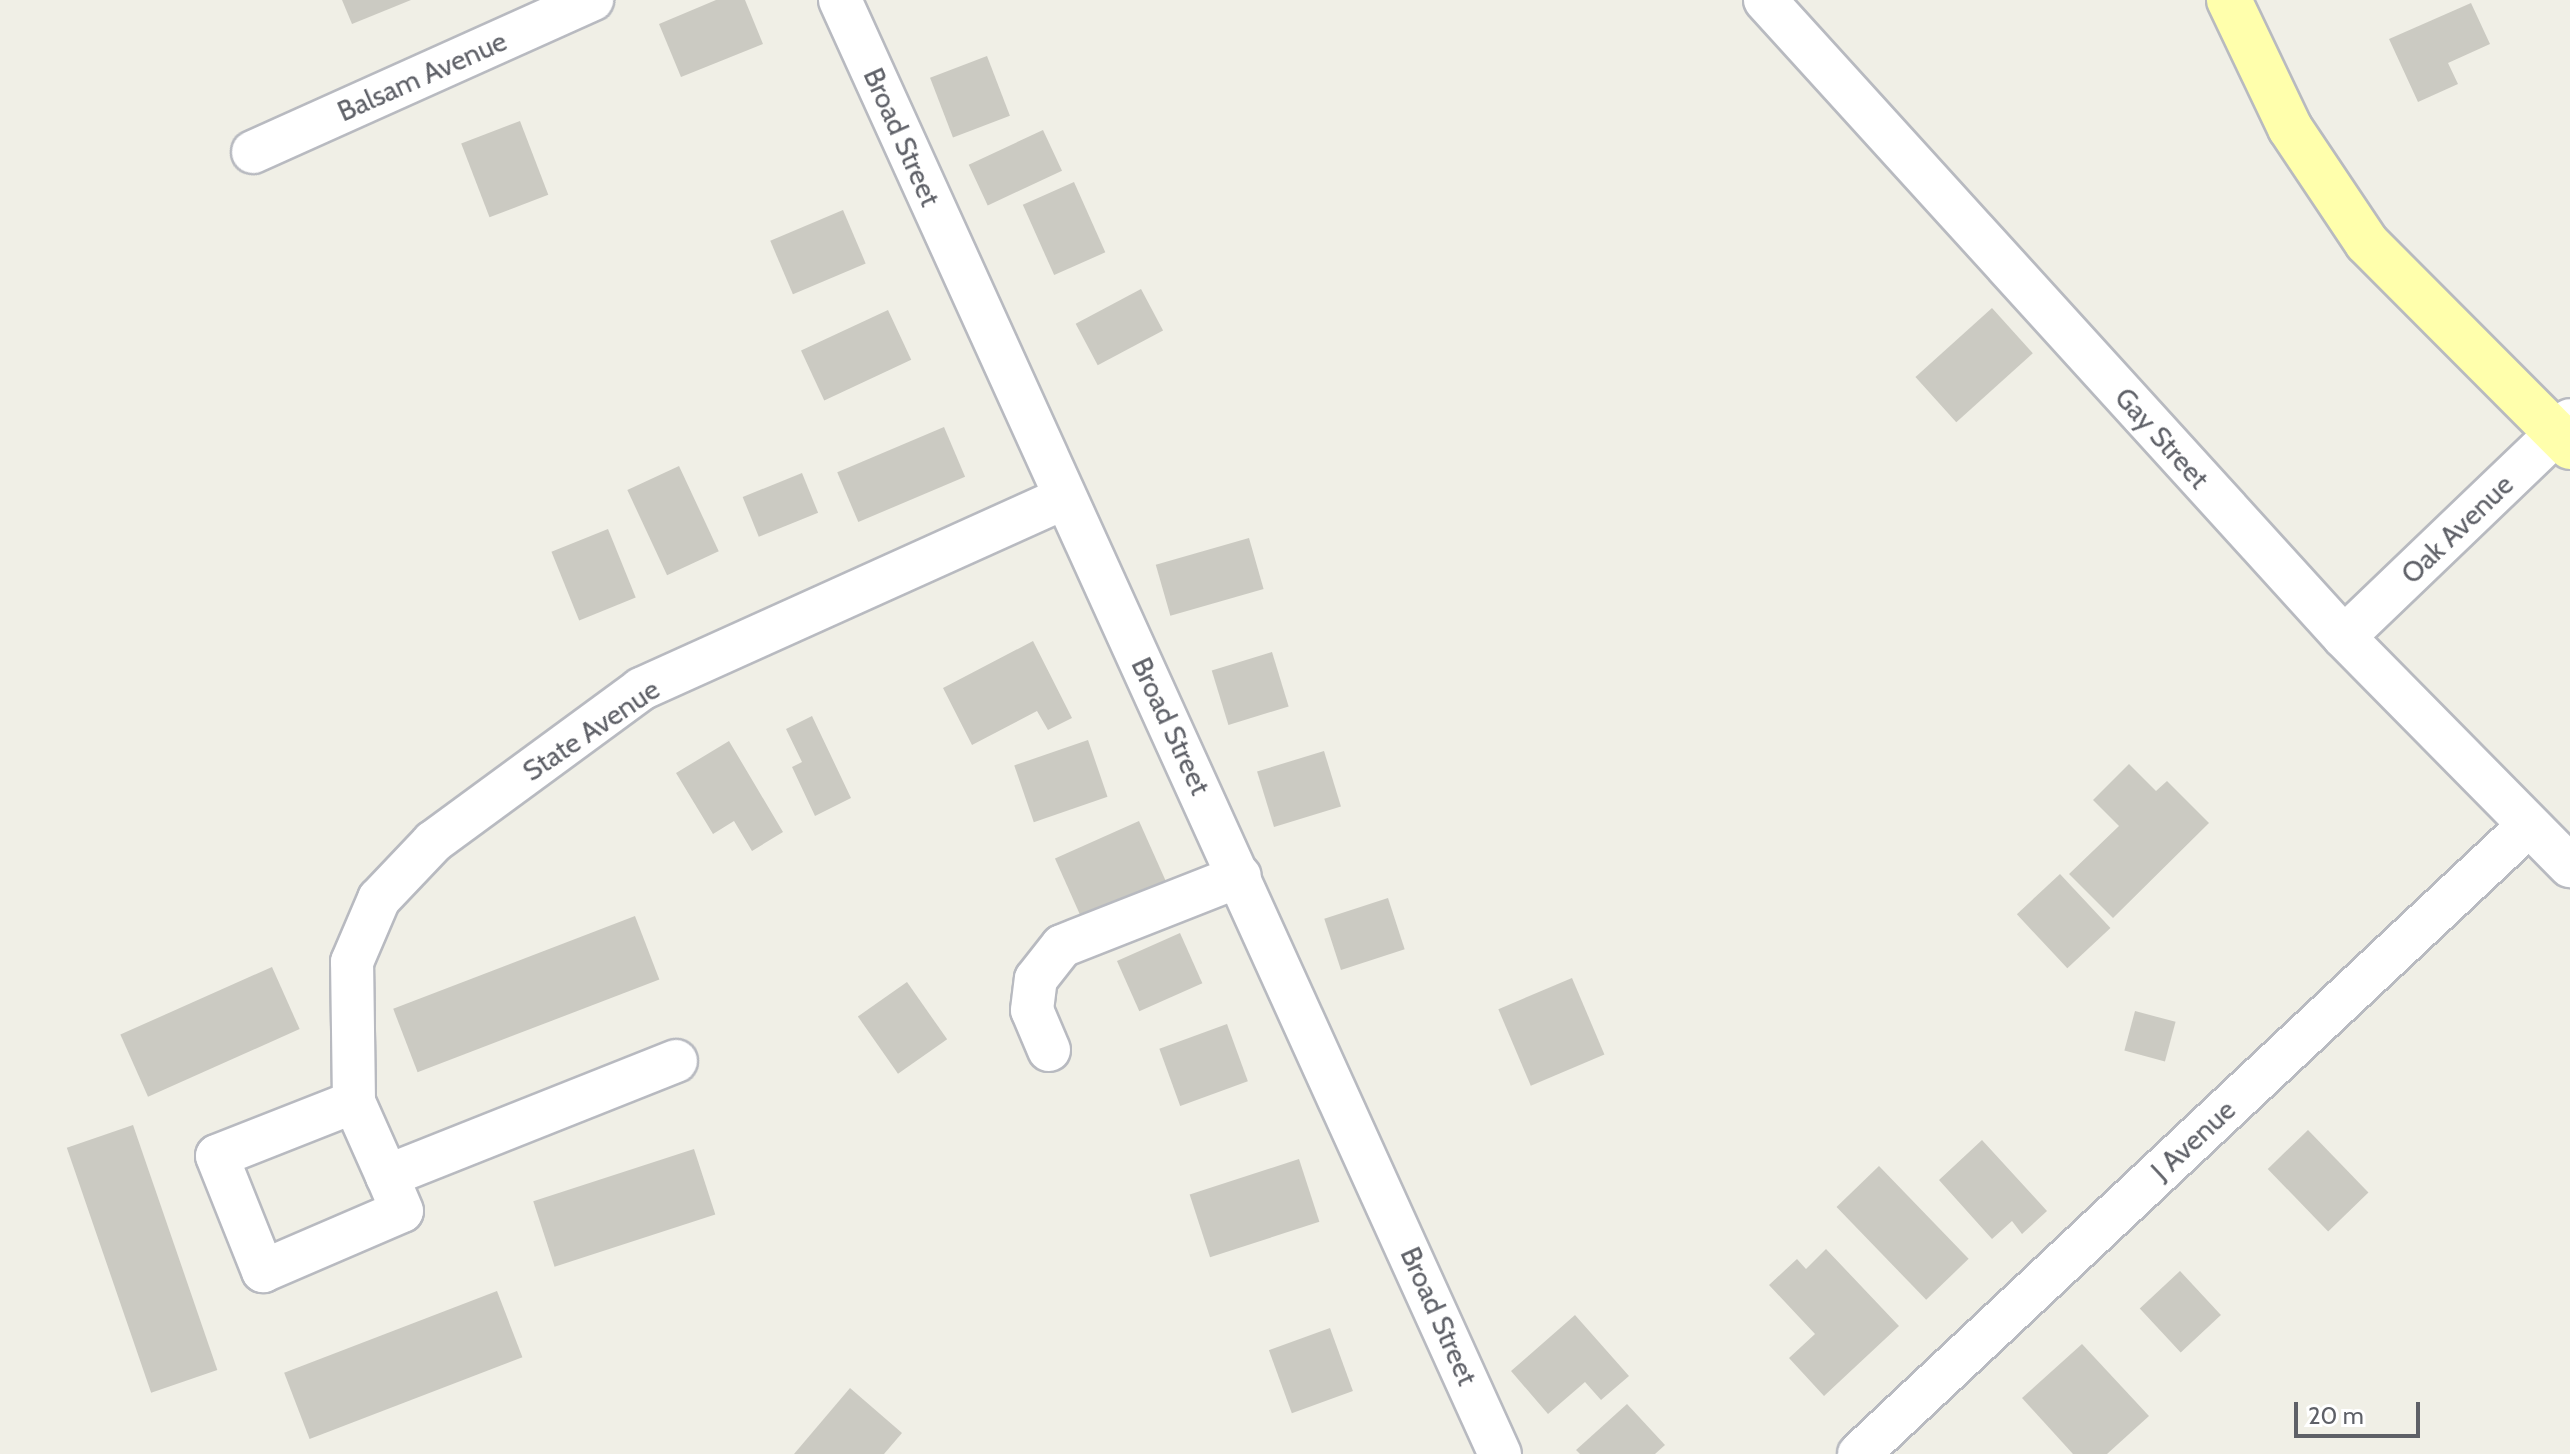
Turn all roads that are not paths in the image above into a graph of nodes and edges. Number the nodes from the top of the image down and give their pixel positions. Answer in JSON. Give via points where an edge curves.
{"nodes":[{"id":1,"x":592,"y":0,"type":"edge"},
{"id":2,"x":840,"y":0,"type":"edge"},
{"id":3,"x":1765,"y":0,"type":"edge"},
{"id":4,"x":2229,"y":0,"type":"edge"},
{"id":5,"x":253,"y":152,"type":"dead end"},
{"id":6,"x":2566,"y":434,"type":"edge"},
{"id":7,"x":1065,"y":498,"type":"junction"},
{"id":8,"x":2344,"y":637,"type":"junction"},
{"id":9,"x":2528,"y":826,"type":"junction"},
{"id":10,"x":2570,"y":866,"type":"edge"},
{"id":11,"x":1240,"y":876,"type":"junction"},
{"id":12,"x":1049,"y":1050,"type":"dead end"},
{"id":13,"x":676,"y":1061,"type":"dead end"},
{"id":14,"x":354,"y":1102,"type":"junction"},
{"id":15,"x":387,"y":1176,"type":"junction"},
{"id":16,"x":1500,"y":1454,"type":"edge"},
{"id":17,"x":1859,"y":1454,"type":"edge"}],
"edges":[{"from":1,"to":5,"type":"street","name":"Balsam Avenue"},
{"from":2,"to":7,"type":"street","name":"Broad Street"},
{"from":3,"to":8,"type":"street","name":"Gay Street"},
{"from":4,"to":6,"type":"main road","via":[[2290,128],[2367,243]]},
{"from":6,"to":8,"type":"street","name":"Oak Avenue"},
{"from":7,"to":11,"type":"street","name":"Broad Street"},
{"from":7,"to":14,"type":"street","name":"State Avenue","via":[[641,689],[433,842],[379,899],[352,962]]},
{"from":8,"to":9,"type":"street","name":"Gay Street"},
{"from":9,"to":10,"type":"street","name":"Gay Street"},
{"from":9,"to":17,"type":"street","name":"J Avenue"},
{"from":11,"to":12,"type":"street","via":[[1062,946],[1036,979],[1032,1010]]},
{"from":11,"to":16,"type":"street","name":"Broad Street"},
{"from":13,"to":15,"type":"street"},
{"from":14,"to":15,"type":"street","name":"State Avenue"},
{"from":14,"to":15,"type":"street","name":"State Avenue","via":[[217,1156],[263,1271],[402,1211]]}]}
